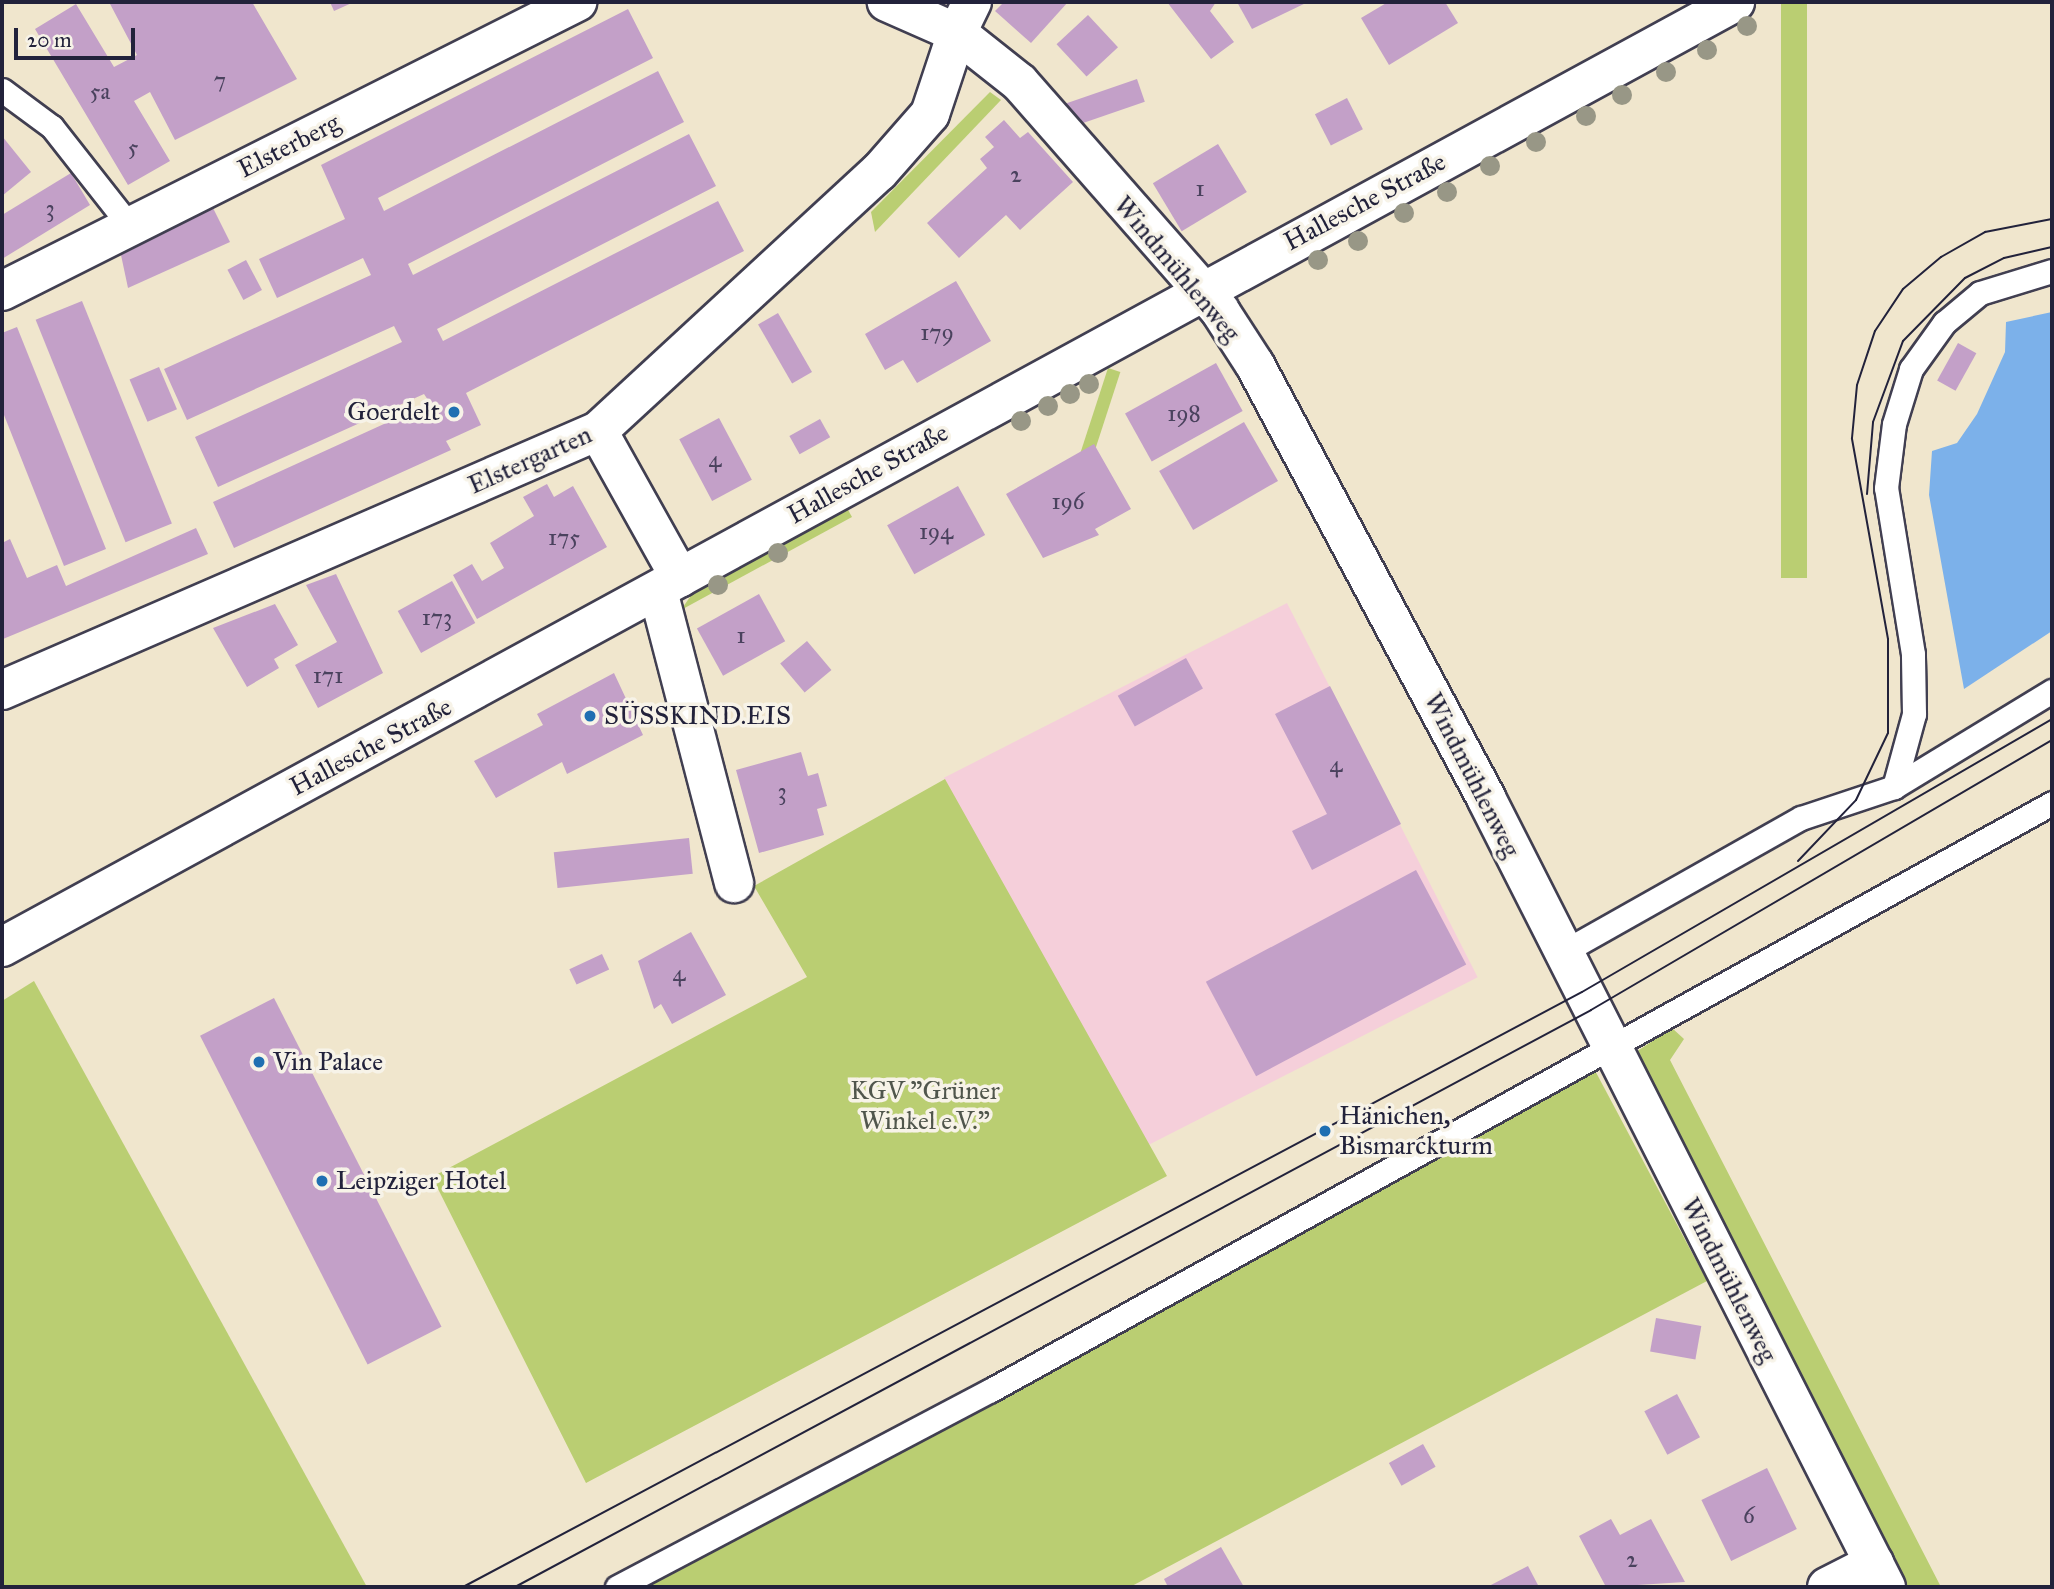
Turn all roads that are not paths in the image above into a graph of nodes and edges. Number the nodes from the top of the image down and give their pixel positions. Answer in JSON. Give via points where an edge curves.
{"nodes":[{"id":1,"x":577,"y":2,"type":"edge"},
{"id":2,"x":887,"y":2,"type":"edge"},
{"id":3,"x":1735,"y":2,"type":"edge"},
{"id":4,"x":964,"y":18,"type":"edge"},
{"id":5,"x":2,"y":90,"type":"edge"},
{"id":6,"x":130,"y":226,"type":"junction"},
{"id":7,"x":2052,"y":271,"type":"edge"},
{"id":8,"x":2,"y":291,"type":"edge"},
{"id":9,"x":1198,"y":292,"type":"junction"},
{"id":10,"x":598,"y":431,"type":"junction"},
{"id":11,"x":669,"y":585,"type":"junction"},
{"id":12,"x":2,"y":690,"type":"edge"},
{"id":13,"x":2052,"y":691,"type":"edge"},
{"id":14,"x":1894,"y":787,"type":"junction"},
{"id":15,"x":2052,"y":803,"type":"edge"},
{"id":16,"x":734,"y":883,"type":"dead end"},
{"id":17,"x":2,"y":947,"type":"edge"},
{"id":18,"x":1563,"y":952,"type":"junction"},
{"id":19,"x":1608,"y":1044,"type":"junction"},
{"id":20,"x":1880,"y":1575,"type":"edge"},
{"id":21,"x":617,"y":1587,"type":"edge"},
{"id":22,"x":1827,"y":1587,"type":"edge"}],
"edges":[{"from":1,"to":6,"type":"street","name":"Elsterberg"},
{"from":2,"to":4,"type":"street"},
{"from":3,"to":9,"type":"street","name":"Hallesche Straße"},
{"from":4,"to":9,"type":"street","name":"Windmühlenweg"},
{"from":4,"to":10,"type":"street","name":"Elstergarten","via":[[930,114],[879,172]]},
{"from":5,"to":6,"type":"lane","via":[[52,127]]},
{"from":6,"to":8,"type":"street","name":"Elsterberg"},
{"from":7,"to":14,"type":"lane","via":[[1980,293],[1944,323],[1911,369],[1894,424],[1886,488],[1913,654],[1914,714]]},
{"from":9,"to":11,"type":"street","name":"Hallesche Straße"},
{"from":9,"to":18,"type":"street","name":"Windmühlenweg","via":[[1220,311],[1255,365]]},
{"from":10,"to":11,"type":"street"},
{"from":10,"to":12,"type":"street","name":"Elstergarten"},
{"from":11,"to":16,"type":"street"},
{"from":11,"to":17,"type":"street","name":"Hallesche Straße"},
{"from":13,"to":14,"type":"lane"},
{"from":14,"to":18,"type":"lane","via":[[1801,818]]},
{"from":15,"to":19,"type":"lane","via":[[1667,1019]]},
{"from":18,"to":19,"type":"street","name":"Windmühlenweg"},
{"from":19,"to":20,"type":"street","name":"Windmühlenweg"},
{"from":19,"to":21,"type":"lane","via":[[991,1390]]},
{"from":20,"to":22,"type":"street"}]}
